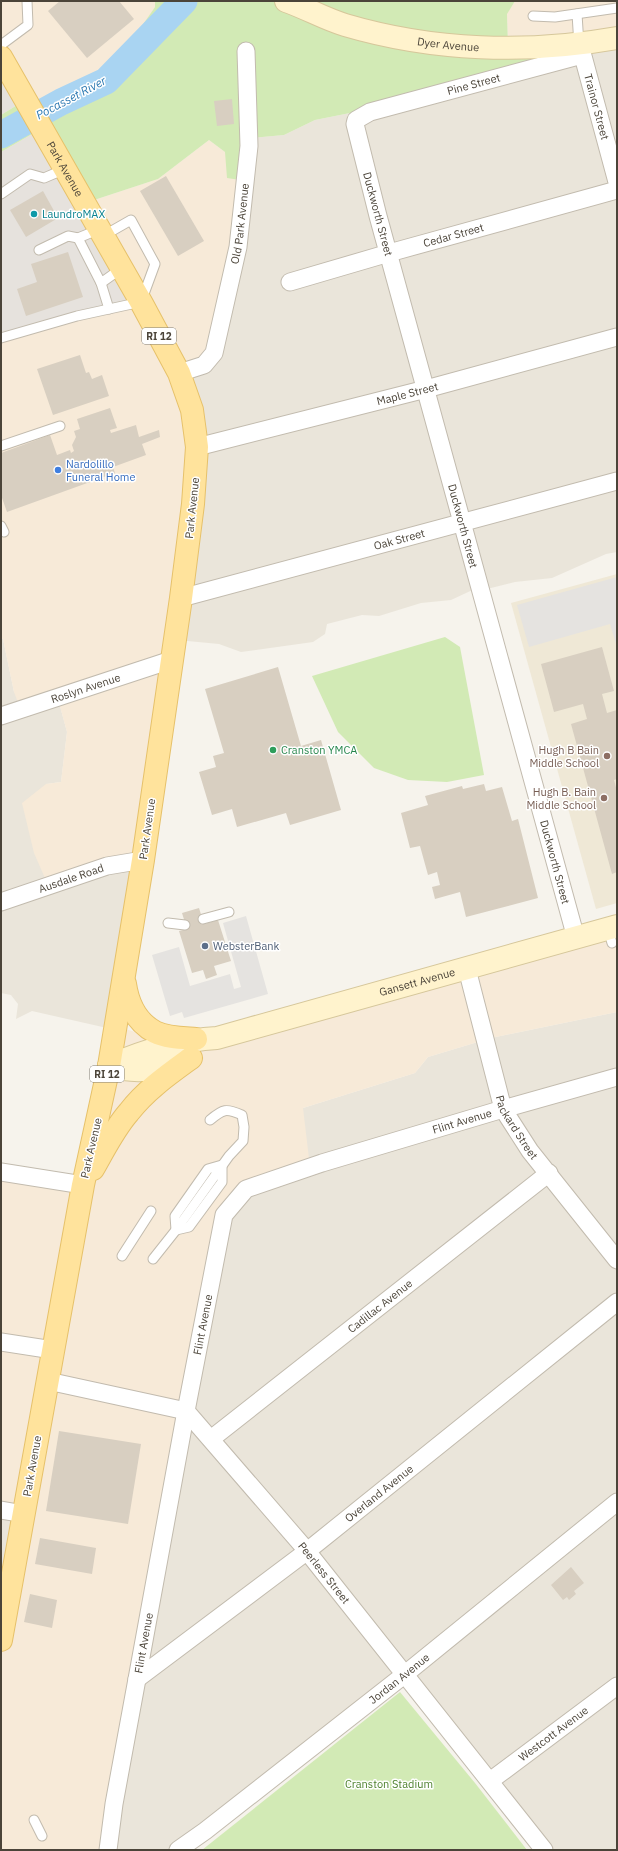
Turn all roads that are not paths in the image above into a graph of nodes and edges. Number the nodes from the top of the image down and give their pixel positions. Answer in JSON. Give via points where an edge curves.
{"nodes":[{"id":1,"x":27,"y":1,"type":"edge"},
{"id":2,"x":286,"y":1,"type":"edge"},
{"id":3,"x":617,"y":8,"type":"edge"},
{"id":4,"x":577,"y":14,"type":"junction"},
{"id":5,"x":533,"y":16,"type":"dead end"},
{"id":6,"x":617,"y":38,"type":"edge"},
{"id":7,"x":1,"y":45,"type":"edge"},
{"id":8,"x":581,"y":50,"type":"junction"},
{"id":9,"x":246,"y":51,"type":"dead end"},
{"id":10,"x":1,"y":57,"type":"edge"},
{"id":11,"x":361,"y":116,"type":"joint"},
{"id":12,"x":69,"y":176,"type":"junction"},
{"id":13,"x":617,"y":182,"type":"edge"},
{"id":14,"x":617,"y":190,"type":"edge"},
{"id":15,"x":1,"y":194,"type":"edge"},
{"id":16,"x":102,"y":233,"type":"junction"},
{"id":17,"x":78,"y":238,"type":"junction"},
{"id":18,"x":39,"y":250,"type":"dead end"},
{"id":19,"x":389,"y":253,"type":"junction"},
{"id":20,"x":122,"y":268,"type":"junction"},
{"id":21,"x":290,"y":282,"type":"dead end"},
{"id":22,"x":101,"y":283,"type":"junction"},
{"id":23,"x":141,"y":302,"type":"junction"},
{"id":24,"x":109,"y":309,"type":"junction"},
{"id":25,"x":617,"y":337,"type":"edge"},
{"id":26,"x":1,"y":338,"type":"edge"},
{"id":27,"x":179,"y":372,"type":"junction"},
{"id":28,"x":426,"y":389,"type":"junction"},
{"id":29,"x":60,"y":426,"type":"dead end"},
{"id":30,"x":1,"y":446,"type":"edge"},
{"id":31,"x":197,"y":447,"type":"junction"},
{"id":32,"x":617,"y":481,"type":"edge"},
{"id":33,"x":462,"y":523,"type":"junction"},
{"id":34,"x":180,"y":598,"type":"junction"},
{"id":35,"x":171,"y":660,"type":"junction"},
{"id":36,"x":1,"y":716,"type":"edge"},
{"id":37,"x":143,"y":860,"type":"junction"},
{"id":38,"x":1,"y":902,"type":"edge"},
{"id":39,"x":229,"y":912,"type":"dead end"},
{"id":40,"x":203,"y":919,"type":"dead end"},
{"id":41,"x":168,"y":923,"type":"dead end"},
{"id":42,"x":184,"y":925,"type":"dead end"},
{"id":43,"x":612,"y":933,"type":"edge"},
{"id":44,"x":576,"y":938,"type":"junction"},
{"id":45,"x":467,"y":969,"type":"junction"},
{"id":46,"x":124,"y":974,"type":"junction"},
{"id":47,"x":193,"y":1048,"type":"junction"},
{"id":48,"x":109,"y":1066,"type":"junction"},
{"id":49,"x":617,"y":1077,"type":"edge"},
{"id":50,"x":503,"y":1108,"type":"junction"},
{"id":51,"x":210,"y":1120,"type":"dead end"},
{"id":52,"x":1,"y":1172,"type":"edge"},
{"id":53,"x":549,"y":1173,"type":"junction"},
{"id":54,"x":83,"y":1185,"type":"junction"},
{"id":55,"x":151,"y":1211,"type":"dead end"},
{"id":56,"x":122,"y":1256,"type":"dead end"},
{"id":57,"x":153,"y":1259,"type":"dead end"},
{"id":58,"x":617,"y":1260,"type":"edge"},
{"id":59,"x":617,"y":1302,"type":"edge"},
{"id":60,"x":1,"y":1342,"type":"edge"},
{"id":61,"x":53,"y":1350,"type":"junction"},
{"id":62,"x":48,"y":1381,"type":"junction"},
{"id":63,"x":186,"y":1411,"type":"junction"},
{"id":64,"x":211,"y":1439,"type":"junction"},
{"id":65,"x":617,"y":1502,"type":"edge"},
{"id":66,"x":1,"y":1510,"type":"edge"},
{"id":67,"x":24,"y":1514,"type":"junction"},
{"id":68,"x":306,"y":1552,"type":"junction"},
{"id":69,"x":1,"y":1640,"type":"edge"},
{"id":70,"x":404,"y":1675,"type":"junction"},
{"id":71,"x":137,"y":1679,"type":"junction"},
{"id":72,"x":617,"y":1686,"type":"edge"},
{"id":73,"x":490,"y":1780,"type":"junction"},
{"id":74,"x":34,"y":1820,"type":"dead end"},
{"id":75,"x":42,"y":1836,"type":"dead end"},
{"id":76,"x":108,"y":1850,"type":"edge"},
{"id":77,"x":178,"y":1850,"type":"edge"},
{"id":78,"x":544,"y":1850,"type":"edge"}],
"edges":[{"from":1,"to":7,"type":"lane","via":[[28,25]]},
{"from":2,"to":8,"type":"main road","name":"Dyer Avenue","via":[[344,25],[388,36],[486,48]]},
{"from":3,"to":4,"type":"lane"},
{"from":4,"to":5,"type":"lane"},
{"from":4,"to":8,"type":"lane"},
{"from":6,"to":8,"type":"main road","name":"Dyer Avenue"},
{"from":8,"to":11,"type":"street","name":"Pine Street"},
{"from":8,"to":13,"type":"street","name":"Trainor Street"},
{"from":9,"to":27,"type":"street","name":"Old Park Avenue","via":[[249,146],[238,247],[214,353],[204,365]]},
{"from":10,"to":12,"type":"main road","name":"Park Avenue","number":"RI 12"},
{"from":11,"to":19,"type":"street","name":"Duckworth Street","via":[[355,124]]},
{"from":12,"to":15,"type":"lane","via":[[44,178],[30,174]]},
{"from":12,"to":16,"type":"main road","name":"Park Avenue","number":"RI 12"},
{"from":14,"to":19,"type":"street","name":"Cedar Street"},
{"from":16,"to":17,"type":"lane"},
{"from":16,"to":20,"type":"main road","name":"Park Avenue","number":"RI 12"},
{"from":16,"to":23,"type":"lane","via":[[131,220],[155,264]]},
{"from":17,"to":18,"type":"lane","via":[[68,236]]},
{"from":17,"to":22,"type":"lane"},
{"from":19,"to":21,"type":"street","name":"Cedar Street"},
{"from":19,"to":28,"type":"street","name":"Duckworth Street"},
{"from":20,"to":22,"type":"lane"},
{"from":20,"to":23,"type":"main road","name":"Park Avenue","number":"RI 12"},
{"from":22,"to":24,"type":"lane"},
{"from":23,"to":24,"type":"lane"},
{"from":23,"to":27,"type":"main road","name":"Park Avenue","number":"RI 12"},
{"from":24,"to":26,"type":"lane"},
{"from":25,"to":28,"type":"street","name":"Maple Street"},
{"from":27,"to":31,"type":"main road","name":"Park Avenue","number":"RI 12","via":[[192,410]]},
{"from":28,"to":31,"type":"street","name":"Maple Street"},
{"from":28,"to":33,"type":"street","name":"Duckworth Street"},
{"from":29,"to":30,"type":"lane"},
{"from":31,"to":34,"type":"main road","name":"Park Avenue","number":"RI 12","via":[[194,504]]},
{"from":32,"to":33,"type":"street","name":"Oak Street"},
{"from":33,"to":34,"type":"street","name":"Oak Street"},
{"from":33,"to":44,"type":"street","name":"Duckworth Street"},
{"from":34,"to":35,"type":"main road","name":"Park Avenue","number":"RI 12"},
{"from":35,"to":36,"type":"street","name":"Roslyn Avenue"},
{"from":35,"to":37,"type":"main road","name":"Park Avenue","number":"RI 12"},
{"from":37,"to":38,"type":"street","name":"Ausdale Road","via":[[108,866]]},
{"from":37,"to":46,"type":"main road","name":"Park Avenue","number":"RI 12"},
{"from":39,"to":40,"type":"lane"},
{"from":41,"to":42,"type":"lane"},
{"from":43,"to":44,"type":"main road","name":"Gansett Avenue"},
{"from":44,"to":45,"type":"main road","name":"Gansett Avenue"},
{"from":45,"to":47,"type":"main road","name":"Gansett Avenue","via":[[217,1038]]},
{"from":45,"to":50,"type":"street","name":"Packard Street"},
{"from":46,"to":47,"type":"main road","via":[[127,999],[135,1014],[156,1033],[174,1037]]},
{"from":46,"to":48,"type":"main road","name":"Park Avenue","number":"RI 12"},
{"from":47,"to":48,"type":"main road","name":"Gansett Avenue","via":[[145,1051]]},
{"from":47,"to":54,"type":"main road","via":[[129,1111]]},
{"from":48,"to":54,"type":"main road","name":"Park Avenue","number":"RI 12"},
{"from":49,"to":50,"type":"street","name":"Flint Avenue"},
{"from":50,"to":53,"type":"street","name":"Packard Street","via":[[530,1151]]},
{"from":50,"to":63,"type":"street","name":"Flint Avenue","via":[[246,1189],[224,1215]]},
{"from":51,"to":57,"type":"lane","via":[[221,1110],[232,1110],[242,1115],[243,1142],[222,1165]]},
{"from":52,"to":54,"type":"street"},
{"from":53,"to":58,"type":"street","name":"Packard Street"},
{"from":53,"to":64,"type":"street","name":"Cadillac Avenue"},
{"from":54,"to":61,"type":"main road","name":"Park Avenue","number":"RI 12"},
{"from":55,"to":56,"type":"lane"},
{"from":59,"to":68,"type":"street","name":"Overland Avenue"},
{"from":60,"to":61,"type":"street"},
{"from":61,"to":62,"type":"main road","name":"Park Avenue","number":"RI 12"},
{"from":62,"to":63,"type":"street"},
{"from":62,"to":67,"type":"main road","name":"Park Avenue","number":"RI 12"},
{"from":63,"to":64,"type":"street","name":"Peerless Street"},
{"from":63,"to":71,"type":"street","name":"Flint Avenue"},
{"from":64,"to":68,"type":"street","name":"Peerless Street"},
{"from":65,"to":70,"type":"street","name":"Jordan Avenue"},
{"from":66,"to":67,"type":"street"},
{"from":67,"to":69,"type":"main road","name":"Park Avenue","number":"RI 12"},
{"from":68,"to":70,"type":"street","name":"Peerless Street"},
{"from":68,"to":71,"type":"street","name":"Overland Avenue"},
{"from":70,"to":73,"type":"street","name":"Peerless Street"},
{"from":70,"to":77,"type":"street","name":"Jordan Avenue"},
{"from":71,"to":76,"type":"street","name":"Flint Avenue"},
{"from":72,"to":73,"type":"street","name":"Westcott Avenue"},
{"from":73,"to":78,"type":"street","name":"Peerless Street"},
{"from":74,"to":75,"type":"lane"}]}
